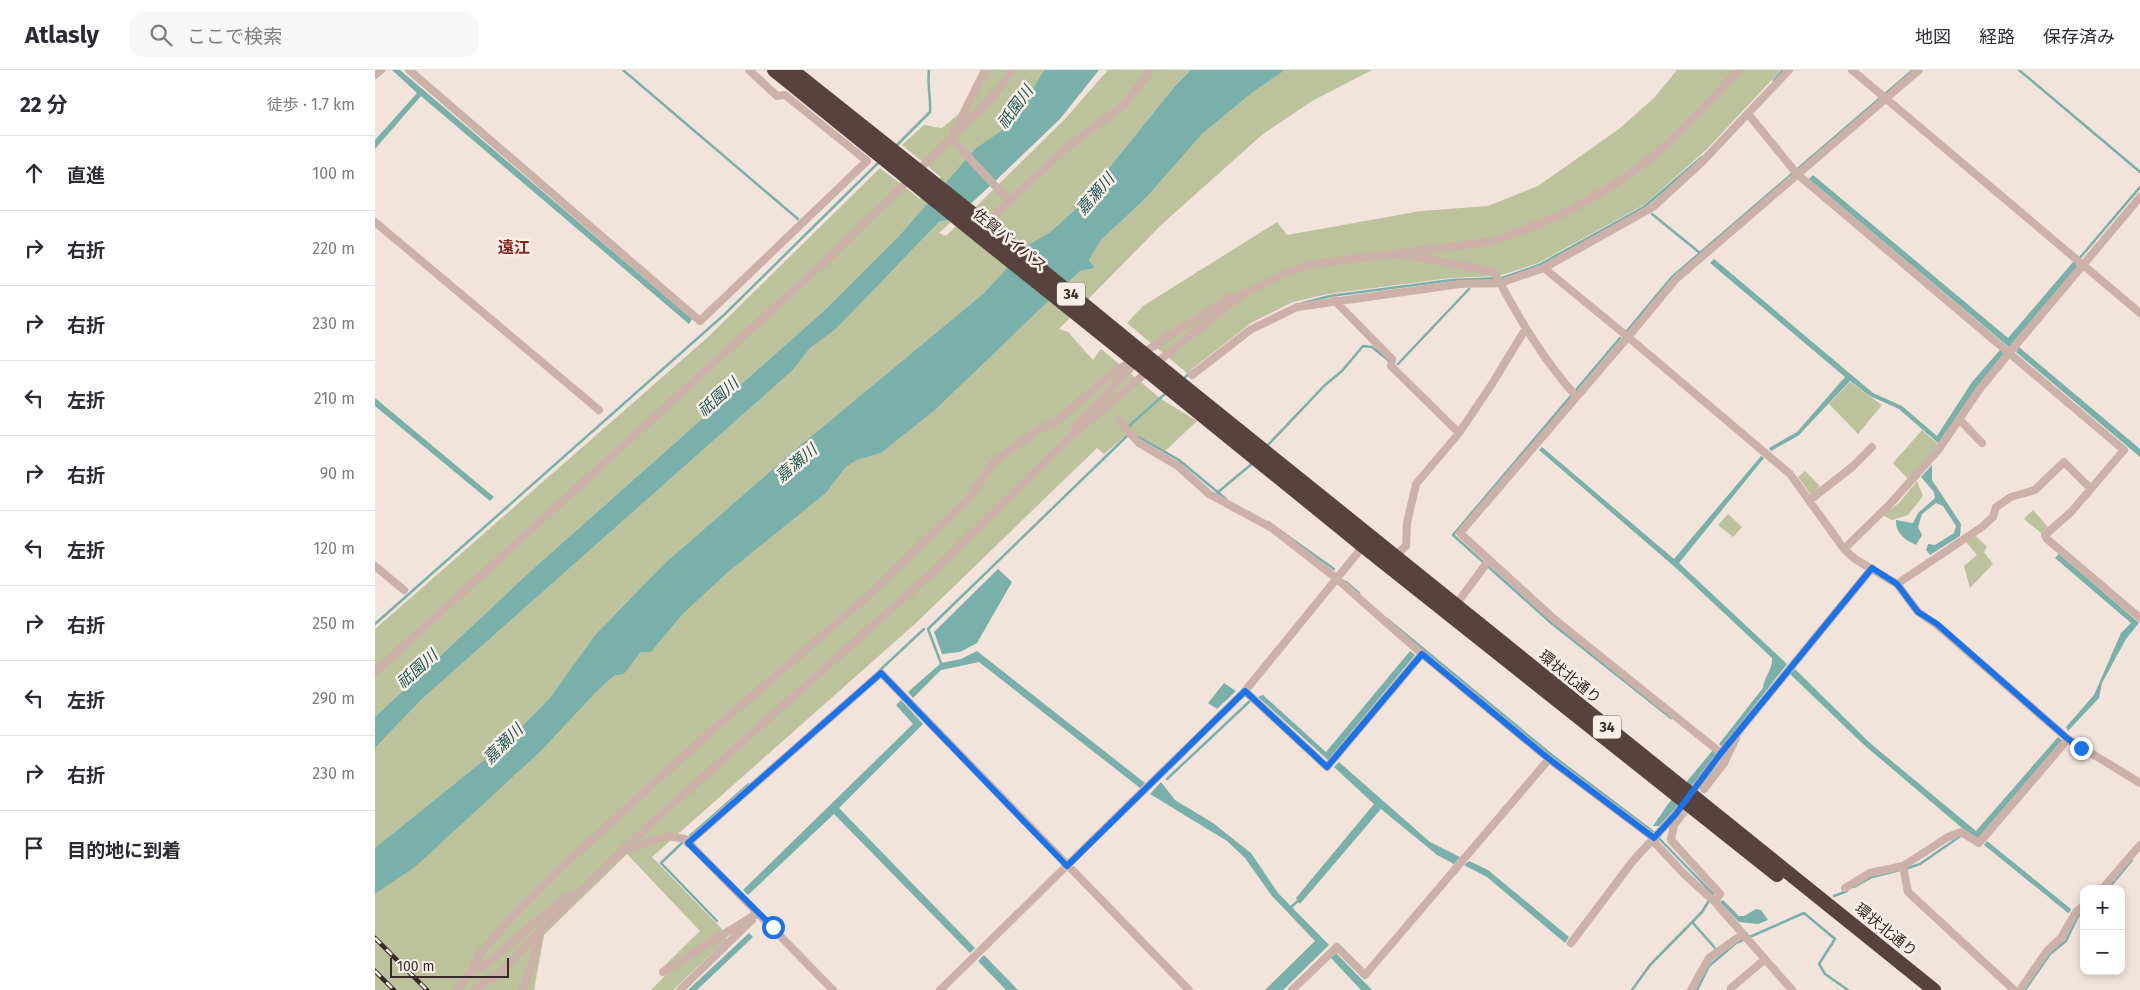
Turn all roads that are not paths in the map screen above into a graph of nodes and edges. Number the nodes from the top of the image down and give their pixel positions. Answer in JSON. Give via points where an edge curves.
{"nodes":[{"id":1,"x":381,"y":70,"type":"edge"},
{"id":2,"x":409,"y":70,"type":"edge"},
{"id":3,"x":749,"y":70,"type":"edge"},
{"id":4,"x":774,"y":70,"type":"edge"},
{"id":5,"x":792,"y":70,"type":"edge"},
{"id":6,"x":985,"y":70,"type":"edge"},
{"id":7,"x":1012,"y":70,"type":"edge"},
{"id":8,"x":1151,"y":70,"type":"edge"},
{"id":9,"x":1739,"y":70,"type":"edge"},
{"id":10,"x":1789,"y":70,"type":"edge"},
{"id":11,"x":1851,"y":70,"type":"edge"},
{"id":12,"x":1919,"y":70,"type":"edge"},
{"id":13,"x":375,"y":75,"type":"edge"},
{"id":14,"x":1886,"y":98,"type":"junction"},
{"id":15,"x":1749,"y":114,"type":"junction"},
{"id":16,"x":951,"y":138,"type":"junction"},
{"id":17,"x":913,"y":174,"type":"junction"},
{"id":18,"x":1797,"y":174,"type":"junction"},
{"id":19,"x":2140,"y":197,"type":"edge"},
{"id":20,"x":1010,"y":202,"type":"junction"},
{"id":21,"x":375,"y":222,"type":"edge"},
{"id":22,"x":981,"y":229,"type":"junction"},
{"id":23,"x":1400,"y":253,"type":"junction"},
{"id":24,"x":2083,"y":264,"type":"junction"},
{"id":25,"x":1544,"y":268,"type":"junction"},
{"id":26,"x":1500,"y":283,"type":"junction"},
{"id":27,"x":1241,"y":296,"type":"junction"},
{"id":28,"x":1334,"y":300,"type":"junction"},
{"id":29,"x":2140,"y":313,"type":"edge"},
{"id":30,"x":1525,"y":328,"type":"junction"},
{"id":31,"x":1628,"y":337,"type":"junction"},
{"id":32,"x":2007,"y":349,"type":"junction"},
{"id":33,"x":1138,"y":356,"type":"junction"},
{"id":34,"x":1152,"y":367,"type":"junction"},
{"id":35,"x":1192,"y":375,"type":"dead end"},
{"id":36,"x":1573,"y":394,"type":"junction"},
{"id":37,"x":599,"y":410,"type":"dead end"},
{"id":38,"x":1959,"y":419,"type":"junction"},
{"id":39,"x":1119,"y":421,"type":"dead end"},
{"id":40,"x":1459,"y":433,"type":"junction"},
{"id":41,"x":1067,"y":440,"type":"junction"},
{"id":42,"x":1982,"y":443,"type":"dead end"},
{"id":43,"x":1872,"y":446,"type":"dead end"},
{"id":44,"x":1277,"y":467,"type":"joint"},
{"id":45,"x":2091,"y":489,"type":"junction"},
{"id":46,"x":1810,"y":500,"type":"junction"},
{"id":47,"x":1367,"y":542,"type":"junction"},
{"id":48,"x":1844,"y":549,"type":"junction"},
{"id":49,"x":1394,"y":557,"type":"junction"},
{"id":50,"x":1486,"y":563,"type":"junction"},
{"id":51,"x":375,"y":566,"type":"edge"},
{"id":52,"x":1872,"y":568,"type":"junction"},
{"id":53,"x":1336,"y":578,"type":"junction"},
{"id":54,"x":1897,"y":584,"type":"junction"},
{"id":55,"x":404,"y":590,"type":"dead end"},
{"id":56,"x":1455,"y":606,"type":"junction"},
{"id":57,"x":2140,"y":618,"type":"edge"},
{"id":58,"x":1419,"y":652,"type":"junction"},
{"id":59,"x":375,"y":672,"type":"edge"},
{"id":60,"x":1245,"y":691,"type":"junction"},
{"id":61,"x":1737,"y":734,"type":"junction"},
{"id":62,"x":2064,"y":736,"type":"junction"},
{"id":63,"x":1721,"y":753,"type":"junction"},
{"id":64,"x":1549,"y":759,"type":"junction"},
{"id":65,"x":2140,"y":783,"type":"edge"},
{"id":66,"x":1693,"y":795,"type":"junction"},
{"id":67,"x":1681,"y":817,"type":"tunnel mouth"},
{"id":68,"x":1656,"y":835,"type":"junction"},
{"id":69,"x":688,"y":843,"type":"junction"},
{"id":70,"x":2140,"y":845,"type":"edge"},
{"id":71,"x":622,"y":851,"type":"junction"},
{"id":72,"x":1067,"y":866,"type":"junction"},
{"id":73,"x":1903,"y":870,"type":"junction"},
{"id":74,"x":2105,"y":885,"type":"edge"},
{"id":75,"x":1845,"y":888,"type":"dead end"},
{"id":76,"x":575,"y":896,"type":"junction"},
{"id":77,"x":1712,"y":899,"type":"junction"},
{"id":78,"x":2080,"y":908,"type":"edge"},
{"id":79,"x":758,"y":913,"type":"junction"},
{"id":80,"x":540,"y":931,"type":"junction"},
{"id":81,"x":1746,"y":937,"type":"junction"},
{"id":82,"x":1571,"y":943,"type":"dead end"},
{"id":83,"x":1764,"y":960,"type":"junction"},
{"id":84,"x":471,"y":972,"type":"junction"},
{"id":85,"x":663,"y":972,"type":"dead end"},
{"id":86,"x":1731,"y":988,"type":"dead end"},
{"id":87,"x":457,"y":990,"type":"edge"},
{"id":88,"x":475,"y":990,"type":"edge"},
{"id":89,"x":522,"y":990,"type":"edge"},
{"id":90,"x":680,"y":990,"type":"edge"},
{"id":91,"x":833,"y":990,"type":"edge"},
{"id":92,"x":940,"y":990,"type":"edge"},
{"id":93,"x":1189,"y":990,"type":"edge"},
{"id":94,"x":1292,"y":990,"type":"edge"},
{"id":95,"x":1691,"y":990,"type":"edge"},
{"id":96,"x":1792,"y":990,"type":"edge"},
{"id":97,"x":1919,"y":990,"type":"edge"},
{"id":98,"x":1934,"y":990,"type":"edge"},
{"id":99,"x":2014,"y":990,"type":"edge"},
{"id":100,"x":2020,"y":990,"type":"edge"}],
"edges":[{"from":1,"to":13,"type":"street"},
{"from":2,"to":3,"type":"street","via":[[700,321],[867,161],[785,95],[777,96]]},
{"from":4,"to":17,"type":"highway","name":"佐賀バイパス","number":"34"},
{"from":5,"to":17,"type":"highway","name":"佐賀バイパス","number":"34"},
{"from":6,"to":16,"type":"street"},
{"from":7,"to":16,"type":"street","via":[[993,96]]},
{"from":8,"to":20,"type":"street","via":[[1125,104],[1066,148]]},
{"from":9,"to":23,"type":"street","via":[[1665,146],[1603,191],[1516,234],[1488,242]]},
{"from":10,"to":15,"type":"street"},
{"from":11,"to":14,"type":"street"},
{"from":12,"to":14,"type":"street"},
{"from":14,"to":18,"type":"street"},
{"from":14,"to":24,"type":"street"},
{"from":15,"to":18,"type":"street"},
{"from":15,"to":25,"type":"street","via":[[1702,162],[1644,213]]},
{"from":16,"to":17,"type":"street"},
{"from":16,"to":20,"type":"street"},
{"from":17,"to":22,"type":"highway","name":"佐賀バイパス","number":"34"},
{"from":17,"to":59,"type":"street","via":[[822,263]]},
{"from":18,"to":31,"type":"street","via":[[1676,279]]},
{"from":18,"to":32,"type":"street"},
{"from":19,"to":24,"type":"street"},
{"from":20,"to":22,"type":"street"},
{"from":21,"to":37,"type":"street"},
{"from":22,"to":34,"type":"highway","name":"佐賀バイパス","number":"34","bridge":true},
{"from":23,"to":26,"type":"street","via":[[1490,271]]},
{"from":23,"to":27,"type":"street","via":[[1314,264],[1283,274]]},
{"from":24,"to":29,"type":"street"},
{"from":24,"to":32,"type":"street"},
{"from":25,"to":26,"type":"street"},
{"from":25,"to":31,"type":"street"},
{"from":26,"to":28,"type":"street","via":[[1461,284]]},
{"from":26,"to":30,"type":"street"},
{"from":27,"to":33,"type":"street","via":[[1228,299]]},
{"from":27,"to":34,"type":"street"},
{"from":28,"to":35,"type":"street","via":[[1297,307],[1250,330]]},
{"from":28,"to":40,"type":"street","via":[[1392,359],[1391,366]]},
{"from":30,"to":36,"type":"street"},
{"from":30,"to":40,"type":"street"},
{"from":31,"to":36,"type":"street"},
{"from":31,"to":46,"type":"street","via":[[1790,474]]},
{"from":32,"to":38,"type":"street"},
{"from":32,"to":45,"type":"street","via":[[2124,450]]},
{"from":33,"to":41,"type":"street"},
{"from":33,"to":84,"type":"street","via":[[1109,376],[1055,423],[1041,428],[995,462],[971,496],[868,596],[708,734],[563,866],[478,956]]},
{"from":34,"to":41,"type":"street"},
{"from":34,"to":44,"type":"highway","name":"佐賀バイパス","number":"34"},
{"from":36,"to":50,"type":"street","via":[[1460,533]]},
{"from":38,"to":42,"type":"street"},
{"from":38,"to":48,"type":"street","via":[[1911,482]]},
{"from":39,"to":53,"type":"street","via":[[1139,443],[1178,466],[1209,494],[1272,528]]},
{"from":40,"to":49,"type":"street","via":[[1416,484],[1407,523],[1406,546]]},
{"from":41,"to":71,"type":"street","via":[[935,570]]},
{"from":43,"to":46,"type":"street","via":[[1852,467]]},
{"from":44,"to":47,"type":"highway","name":"環状北通り","number":"34"},
{"from":45,"to":54,"type":"street","via":[[2064,462],[2035,490],[2011,497],[1997,507],[1993,517],[1982,527]]},
{"from":45,"to":57,"type":"street","via":[[2045,535]]},
{"from":46,"to":48,"type":"street"},
{"from":47,"to":49,"type":"highway","name":"環状北通り","number":"34"},
{"from":47,"to":53,"type":"street"},
{"from":47,"to":66,"type":"highway","name":"環状北通り","number":"34"},
{"from":48,"to":52,"type":"street"},
{"from":49,"to":56,"type":"highway","name":"環状北通り","number":"34"},
{"from":50,"to":56,"type":"street"},
{"from":50,"to":63,"type":"street"},
{"from":51,"to":55,"type":"street"},
{"from":52,"to":54,"type":"street"},
{"from":52,"to":61,"type":"street"},
{"from":53,"to":58,"type":"street"},
{"from":53,"to":60,"type":"street"},
{"from":54,"to":62,"type":"street","via":[[1918,612],[1937,624]]},
{"from":56,"to":66,"type":"highway","name":"環状北通り","number":"34"},
{"from":58,"to":60,"type":"street","via":[[1327,767]]},
{"from":58,"to":64,"type":"street"},
{"from":60,"to":72,"type":"street"},
{"from":61,"to":63,"type":"street"},
{"from":61,"to":66,"type":"street","via":[[1724,763]]},
{"from":62,"to":65,"type":"street"},
{"from":62,"to":73,"type":"street","via":[[1979,844],[1963,834],[1948,837]]},
{"from":63,"to":66,"type":"street"},
{"from":64,"to":68,"type":"street"},
{"from":64,"to":94,"type":"street","via":[[1365,975],[1337,946]]},
{"from":66,"to":68,"type":"street"},
{"from":66,"to":97,"type":"highway","name":"環状北通り","number":"34"},
{"from":66,"to":98,"type":"highway","name":"環状北通り","number":"34"},
{"from":67,"to":77,"type":"street","via":[[1674,825],[1671,840],[1720,894]]},
{"from":68,"to":77,"type":"street","via":[[1657,844]]},
{"from":68,"to":82,"type":"street"},
{"from":69,"to":71,"type":"street","via":[[680,836],[667,836]]},
{"from":69,"to":72,"type":"street","via":[[881,673]]},
{"from":69,"to":79,"type":"street"},
{"from":70,"to":74,"type":"street"},
{"from":71,"to":76,"type":"street"},
{"from":72,"to":92,"type":"street"},
{"from":72,"to":93,"type":"street"},
{"from":73,"to":75,"type":"street","via":[[1870,873]]},
{"from":73,"to":99,"type":"street","via":[[1908,892]]},
{"from":76,"to":80,"type":"street"},
{"from":76,"to":84,"type":"street","via":[[565,897],[488,963]]},
{"from":77,"to":81,"type":"street"},
{"from":78,"to":100,"type":"street"},
{"from":79,"to":85,"type":"street"},
{"from":79,"to":90,"type":"street"},
{"from":79,"to":91,"type":"street"},
{"from":80,"to":88,"type":"street","via":[[497,976]]},
{"from":80,"to":89,"type":"street"},
{"from":81,"to":83,"type":"street"},
{"from":81,"to":95,"type":"street","via":[[1709,958]]},
{"from":83,"to":86,"type":"street"},
{"from":83,"to":96,"type":"street"},
{"from":84,"to":87,"type":"street"}]}
